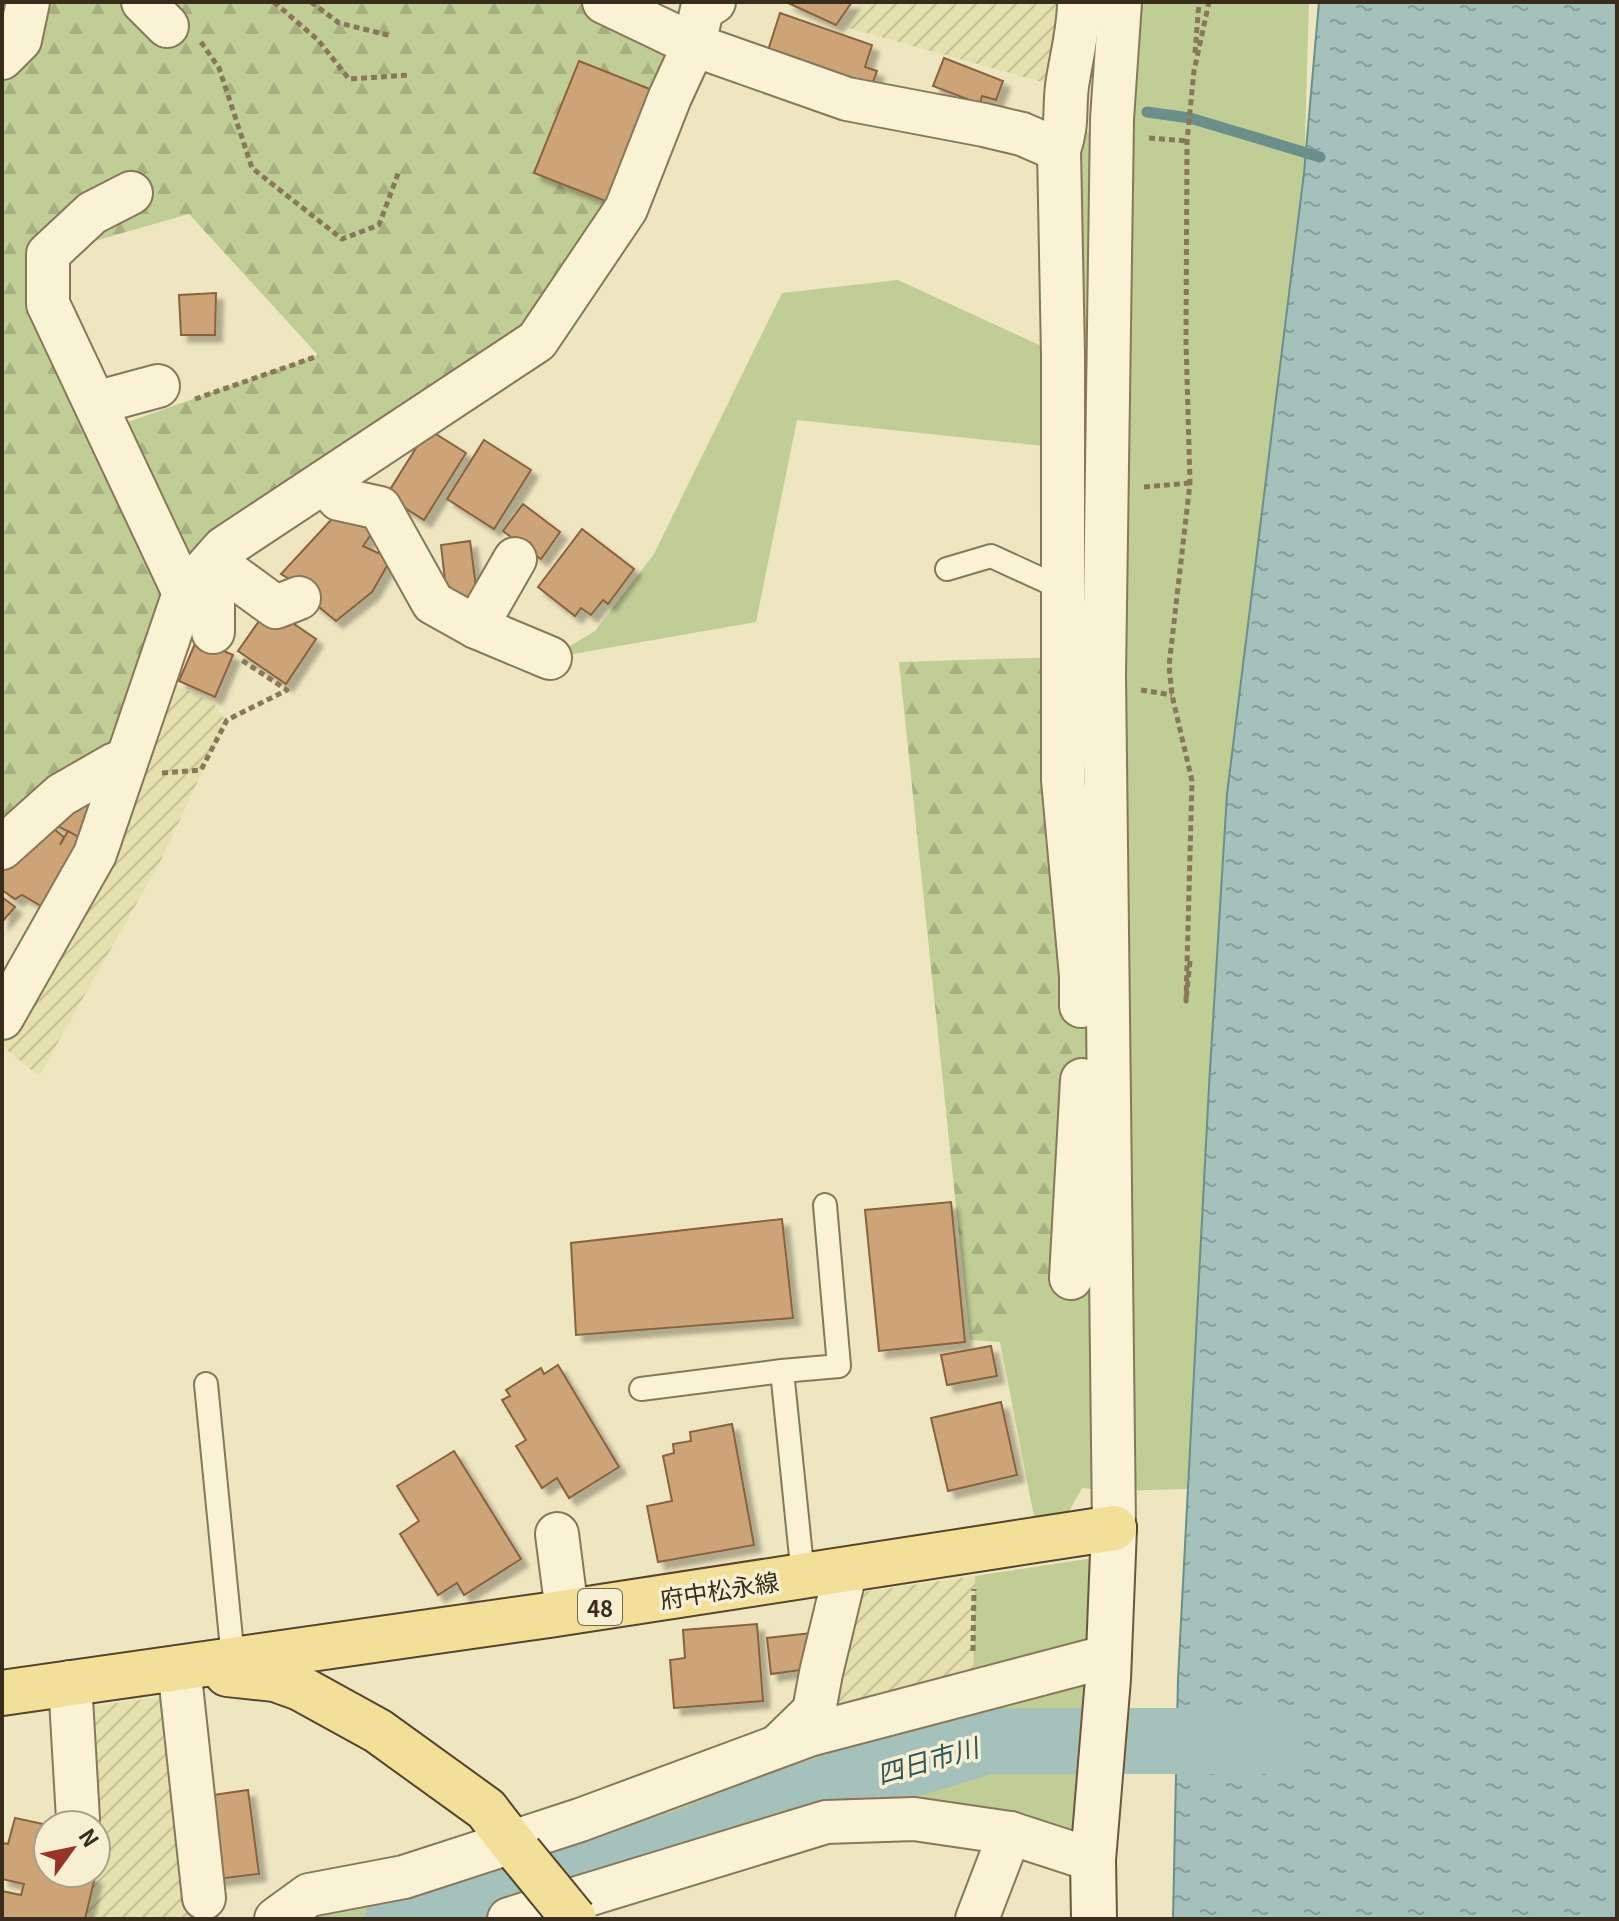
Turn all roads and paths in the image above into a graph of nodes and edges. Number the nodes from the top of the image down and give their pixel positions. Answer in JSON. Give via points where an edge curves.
{"nodes":[{"id":1,"x":28,"y":2,"type":"edge"},
{"id":2,"x":274,"y":2,"type":"edge"},
{"id":3,"x":311,"y":2,"type":"edge"},
{"id":4,"x":604,"y":2,"type":"edge"},
{"id":5,"x":1079,"y":2,"type":"edge"},
{"id":6,"x":1120,"y":2,"type":"edge"},
{"id":7,"x":1199,"y":2,"type":"edge"},
{"id":8,"x":1209,"y":2,"type":"edge"},
{"id":9,"x":702,"y":17,"type":"edge"},
{"id":10,"x":168,"y":19,"type":"edge"},
{"id":11,"x":392,"y":36,"type":"dead end"},
{"id":12,"x":2,"y":58,"type":"edge"},
{"id":13,"x":1194,"y":71,"type":"junction"},
{"id":14,"x":410,"y":75,"type":"dead end"},
{"id":15,"x":1059,"y":150,"type":"junction"},
{"id":16,"x":399,"y":171,"type":"dead end"},
{"id":17,"x":131,"y":193,"type":"dead end"},
{"id":18,"x":318,"y":356,"type":"dead end"},
{"id":19,"x":170,"y":395,"type":"joint"},
{"id":20,"x":95,"y":403,"type":"junction"},
{"id":21,"x":324,"y":482,"type":"junction"},
{"id":22,"x":515,"y":559,"type":"dead end"},
{"id":23,"x":213,"y":561,"type":"junction"},
{"id":24,"x":947,"y":569,"type":"dead end"},
{"id":25,"x":1063,"y":589,"type":"junction"},
{"id":26,"x":184,"y":593,"type":"junction"},
{"id":27,"x":299,"y":598,"type":"dead end"},
{"id":28,"x":476,"y":627,"type":"junction"},
{"id":29,"x":226,"y":645,"type":"joint"},
{"id":30,"x":550,"y":658,"type":"dead end"},
{"id":31,"x":123,"y":771,"type":"junction"},
{"id":32,"x":2,"y":848,"type":"edge"},
{"id":33,"x":1190,"y":961,"type":"dead end"},
{"id":34,"x":1094,"y":977,"type":"junction"},
{"id":35,"x":2,"y":1018,"type":"edge"},
{"id":36,"x":825,"y":1205,"type":"dead end"},
{"id":37,"x":1071,"y":1278,"type":"dead end"},
{"id":38,"x":782,"y":1371,"type":"junction"},
{"id":39,"x":206,"y":1384,"type":"dead end"},
{"id":40,"x":641,"y":1389,"type":"dead end"},
{"id":41,"x":1114,"y":1528,"type":"junction"},
{"id":42,"x":557,"y":1534,"type":"dead end"},
{"id":43,"x":846,"y":1569,"type":"junction"},
{"id":44,"x":803,"y":1576,"type":"junction"},
{"id":45,"x":975,"y":1576,"type":"dead end"},
{"id":46,"x":567,"y":1612,"type":"junction"},
{"id":47,"x":233,"y":1659,"type":"junction"},
{"id":48,"x":1109,"y":1668,"type":"junction"},
{"id":49,"x":179,"y":1671,"type":"junction"},
{"id":50,"x":78,"y":1681,"type":"junction"},
{"id":51,"x":974,"y":1692,"type":"junction"},
{"id":52,"x":2,"y":1693,"type":"edge"},
{"id":53,"x":776,"y":1747,"type":"junction"},
{"id":54,"x":78,"y":1809,"type":"edge"},
{"id":55,"x":1010,"y":1833,"type":"junction"},
{"id":56,"x":516,"y":1847,"type":"junction"},
{"id":57,"x":1093,"y":1860,"type":"junction"},
{"id":58,"x":204,"y":1898,"type":"dead end"},
{"id":59,"x":276,"y":1919,"type":"edge"},
{"id":60,"x":509,"y":1919,"type":"edge"},
{"id":61,"x":574,"y":1919,"type":"edge"},
{"id":62,"x":977,"y":1919,"type":"edge"},
{"id":63,"x":1094,"y":1919,"type":"edge"}],
"edges":[{"from":1,"to":12,"type":"street","via":[[20,40]]},
{"from":2,"to":14,"type":"path","via":[[318,40],[349,79]]},
{"from":3,"to":11,"type":"path","via":[[339,23]]},
{"from":4,"to":9,"type":"street"},
{"from":5,"to":15,"type":"street","via":[[1067,129]]},
{"from":6,"to":34,"type":"street","via":[[1112,119]]},
{"from":7,"to":13,"type":"path"},
{"from":8,"to":13,"type":"path"},
{"from":9,"to":15,"type":"street","via":[[847,99],[1022,134]]},
{"from":9,"to":21,"type":"street","via":[[626,209],[537,341]]},
{"from":10,"to":16,"type":"path","via":[[219,68],[252,168],[342,239],[379,225]]},
{"from":13,"to":33,"type":"path","via":[[1187,141],[1190,483],[1169,666],[1192,781],[1186,1001]]},
{"from":15,"to":25,"type":"street"},
{"from":17,"to":20,"type":"street","via":[[92,213],[48,254],[48,304]]},
{"from":18,"to":19,"type":"path"},
{"from":19,"to":20,"type":"street"},
{"from":20,"to":26,"type":"street"},
{"from":21,"to":23,"type":"street","via":[[224,548]]},
{"from":21,"to":28,"type":"street","via":[[339,499],[380,508],[433,603]]},
{"from":22,"to":28,"type":"street"},
{"from":23,"to":26,"type":"street"},
{"from":23,"to":27,"type":"street","via":[[276,607]]},
{"from":23,"to":29,"type":"street"},
{"from":24,"to":25,"type":"lane","via":[[991,556]]},
{"from":25,"to":34,"type":"street","via":[[1063,780]]},
{"from":26,"to":31,"type":"street"},
{"from":28,"to":30,"type":"street"},
{"from":29,"to":31,"type":"path","via":[[287,690],[227,720],[201,770]]},
{"from":31,"to":32,"type":"street","via":[[115,764],[61,795]]},
{"from":31,"to":35,"type":"street","via":[[95,854]]},
{"from":34,"to":37,"type":"street"},
{"from":34,"to":41,"type":"street"},
{"from":36,"to":38,"type":"lane","via":[[839,1366]]},
{"from":38,"to":40,"type":"lane"},
{"from":38,"to":44,"type":"lane"},
{"from":39,"to":47,"type":"lane"},
{"from":41,"to":43,"type":"main road","name":"府中松永線","number":"48"},
{"from":41,"to":48,"type":"street"},
{"from":42,"to":46,"type":"street"},
{"from":43,"to":44,"type":"main road","name":"府中松永線","number":"48"},
{"from":43,"to":53,"type":"street","via":[[814,1711]]},
{"from":44,"to":46,"type":"main road","name":"府中松永線","number":"48"},
{"from":45,"to":51,"type":"path"},
{"from":46,"to":47,"type":"main road","name":"府中松永線","number":"48"},
{"from":47,"to":49,"type":"main road","name":"府中松永線","number":"48"},
{"from":48,"to":51,"type":"street"},
{"from":48,"to":57,"type":"street"},
{"from":49,"to":50,"type":"main road","name":"府中松永線","number":"48"},
{"from":49,"to":56,"type":"main road","name":"府中松永線","number":"48","via":[[275,1679],[300,1688],[378,1731],[486,1809]]},
{"from":49,"to":58,"type":"street"},
{"from":50,"to":52,"type":"main road","name":"府中松永線","number":"48"},
{"from":50,"to":54,"type":"street"},
{"from":51,"to":53,"type":"street"},
{"from":53,"to":56,"type":"street"},
{"from":55,"to":57,"type":"street"},
{"from":55,"to":60,"type":"street","via":[[914,1819],[826,1822]]},
{"from":55,"to":62,"type":"street"},
{"from":56,"to":59,"type":"street","via":[[309,1895]]},
{"from":56,"to":61,"type":"main road","name":"府中松永線","number":"48","bridge":true},
{"from":57,"to":63,"type":"street"}]}
